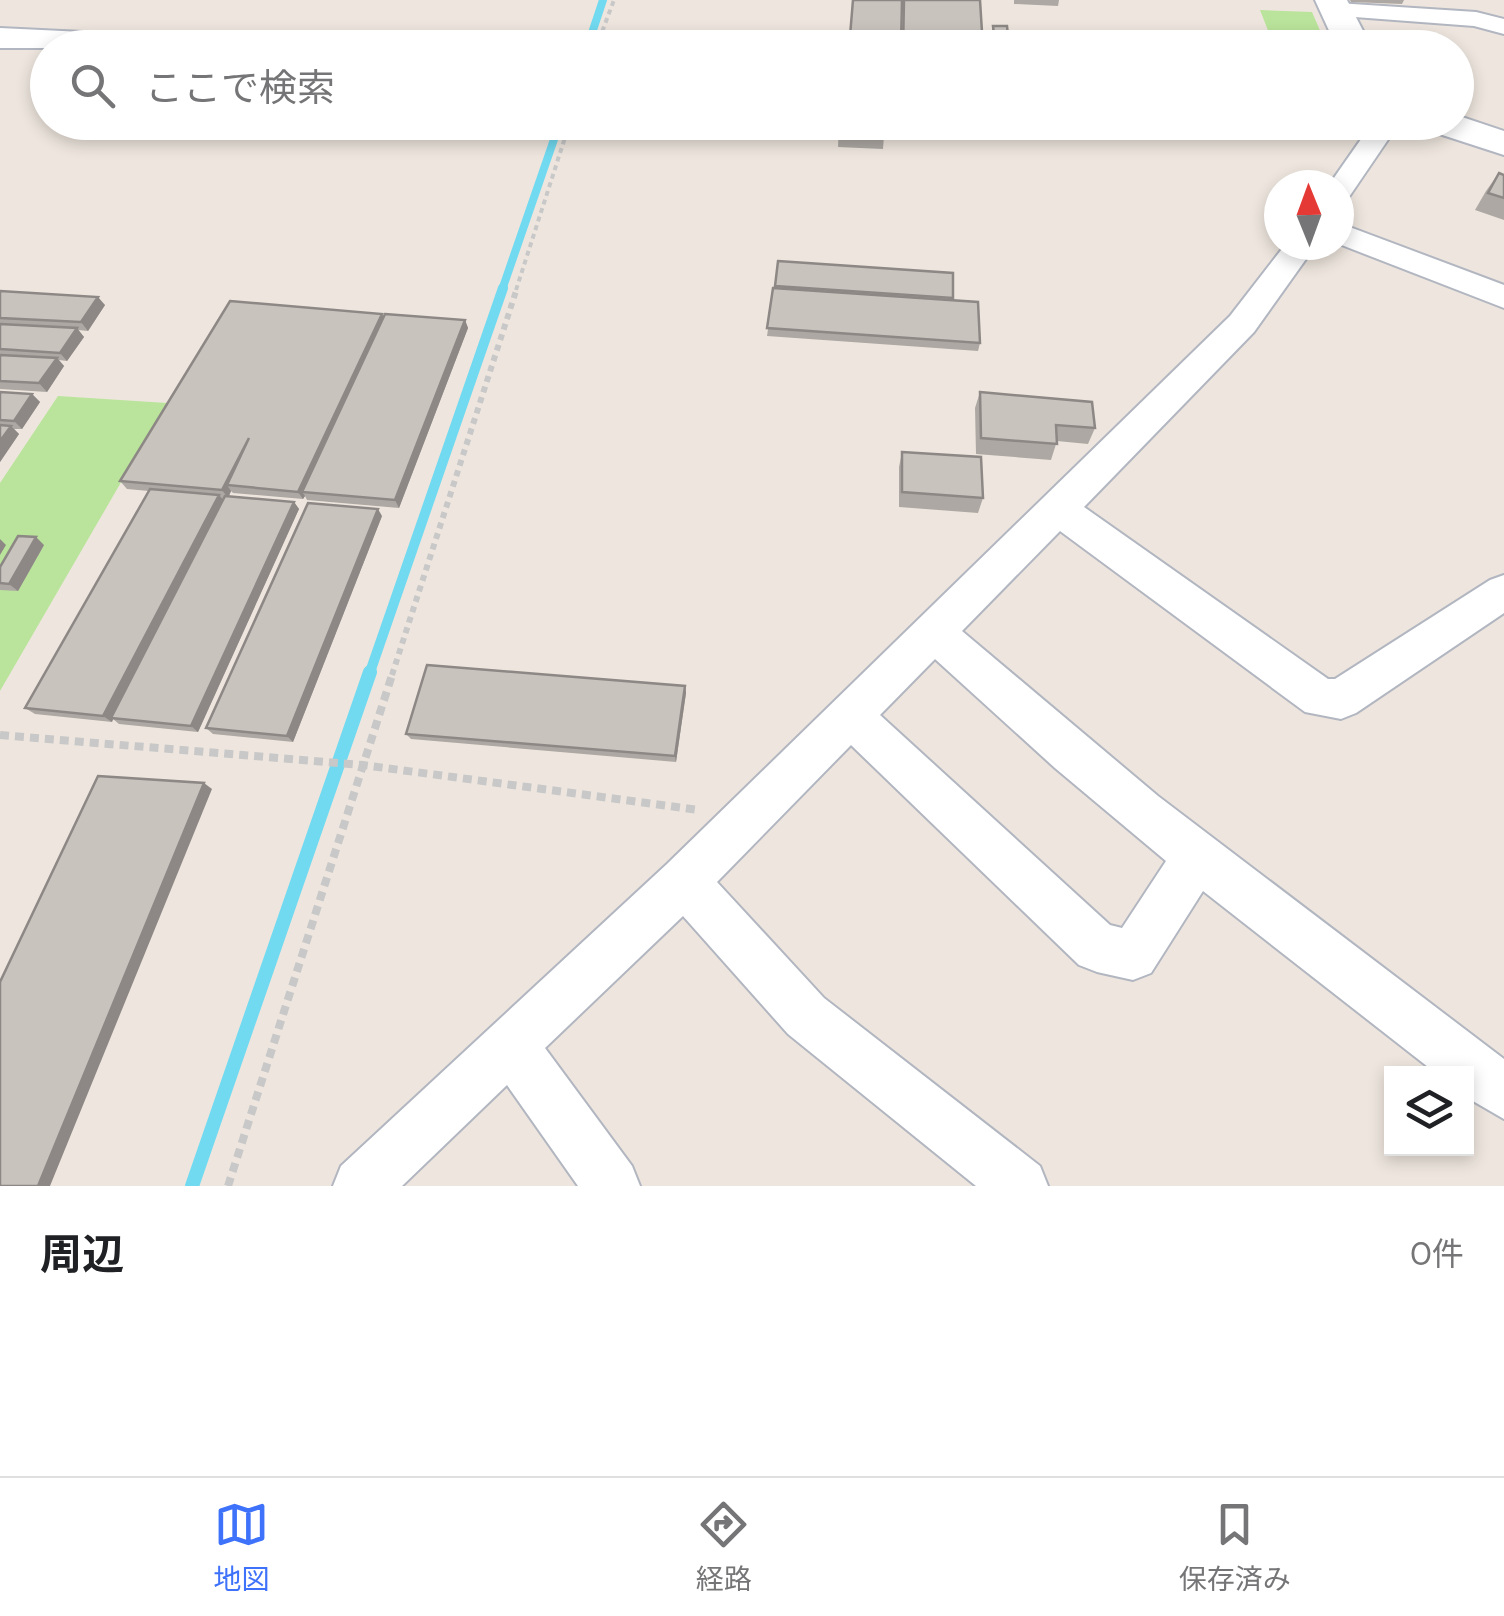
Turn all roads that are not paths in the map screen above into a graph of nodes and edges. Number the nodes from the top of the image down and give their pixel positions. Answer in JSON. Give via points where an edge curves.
{"nodes":[{"id":1,"x":1334,"y":5,"type":"edge"},
{"id":2,"x":1481,"y":10,"type":"edge"},
{"id":3,"x":1504,"y":26,"type":"edge"},
{"id":4,"x":1346,"y":30,"type":"edge"},
{"id":5,"x":0,"y":38,"type":"edge"},
{"id":6,"x":30,"y":39,"type":"edge"},
{"id":7,"x":1474,"y":134,"type":"edge"},
{"id":8,"x":1374,"y":140,"type":"edge"},
{"id":9,"x":1504,"y":144,"type":"edge"},
{"id":10,"x":1354,"y":170,"type":"edge"},
{"id":11,"x":1354,"y":239,"type":"edge"},
{"id":12,"x":1290,"y":260,"type":"edge"},
{"id":13,"x":1504,"y":297,"type":"edge"},
{"id":14,"x":1058,"y":509,"type":"junction"},
{"id":15,"x":1504,"y":592,"type":"edge"},
{"id":16,"x":934,"y":631,"type":"junction"},
{"id":17,"x":848,"y":714,"type":"junction"},
{"id":18,"x":1198,"y":856,"type":"junction"},
{"id":19,"x":684,"y":880,"type":"junction"},
{"id":20,"x":510,"y":1044,"type":"junction"},
{"id":21,"x":1504,"y":1092,"type":"edge"},
{"id":22,"x":361,"y":1186,"type":"edge"},
{"id":23,"x":612,"y":1186,"type":"edge"},
{"id":24,"x":1020,"y":1186,"type":"edge"}],
"edges":[{"from":1,"to":2,"type":"street"},
{"from":1,"to":4,"type":"street"},
{"from":2,"to":3,"type":"street"},
{"from":5,"to":6,"type":"street"},
{"from":7,"to":9,"type":"street"},
{"from":8,"to":10,"type":"street"},
{"from":11,"to":13,"type":"street"},
{"from":12,"to":14,"type":"street","via":[[1242,324]]},
{"from":14,"to":15,"type":"street","via":[[1320,698],[1341,699]]},
{"from":14,"to":16,"type":"street"},
{"from":16,"to":17,"type":"street"},
{"from":16,"to":18,"type":"street","via":[[1012,705]]},
{"from":17,"to":18,"type":"street","via":[[1097,946],[1133,955]]},
{"from":17,"to":19,"type":"street"},
{"from":18,"to":21,"type":"street"},
{"from":19,"to":20,"type":"street"},
{"from":19,"to":24,"type":"street","via":[[806,1016]]},
{"from":20,"to":22,"type":"street"},
{"from":20,"to":23,"type":"street"}]}
